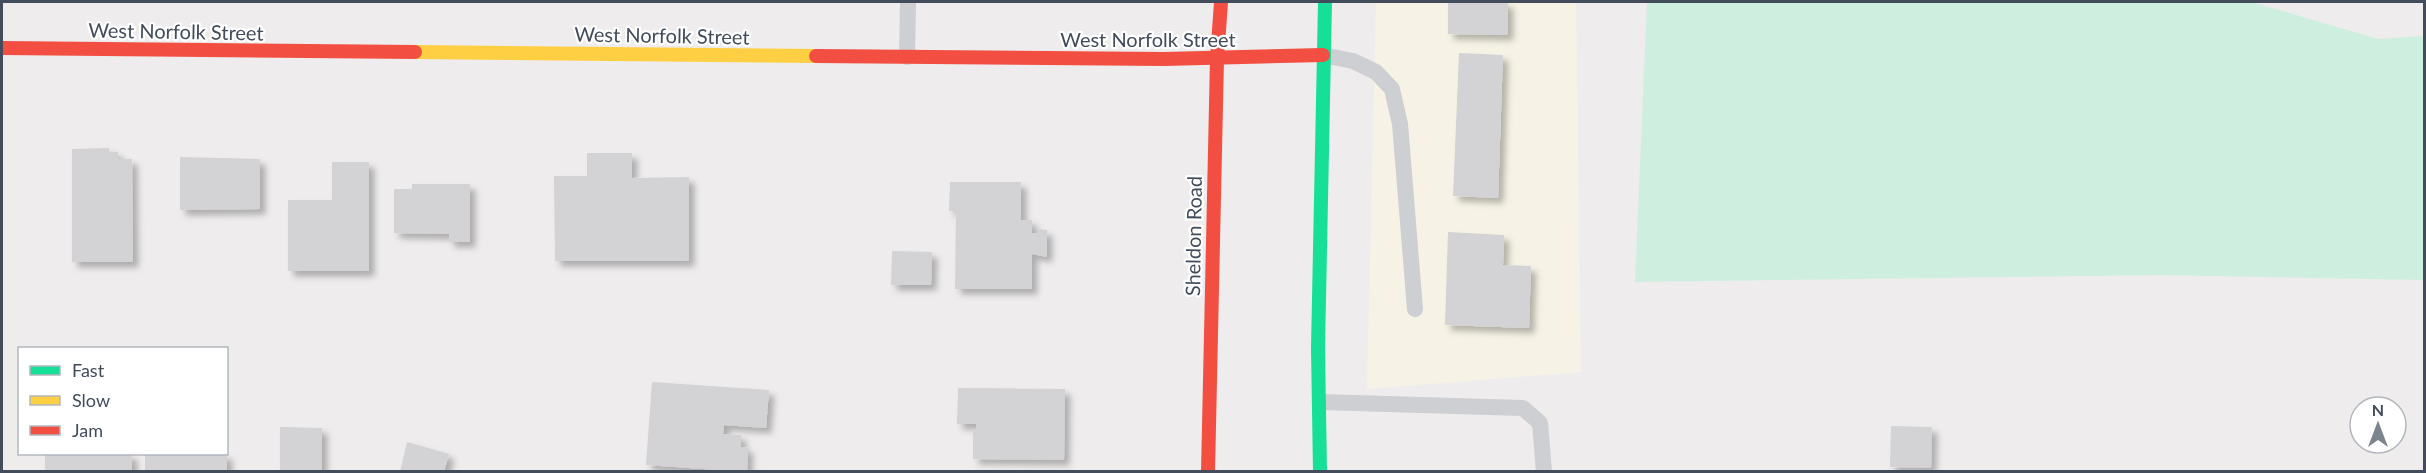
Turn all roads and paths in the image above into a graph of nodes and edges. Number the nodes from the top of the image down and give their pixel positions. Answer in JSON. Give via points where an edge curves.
{"nodes":[{"id":1,"x":908,"y":2,"type":"edge"},
{"id":2,"x":1221,"y":2,"type":"edge"},
{"id":3,"x":1325,"y":2,"type":"edge"},
{"id":4,"x":2,"y":48,"type":"edge"},
{"id":5,"x":1323,"y":55,"type":"junction"},
{"id":6,"x":907,"y":57,"type":"junction"},
{"id":7,"x":1217,"y":59,"type":"junction"},
{"id":8,"x":1415,"y":309,"type":"dead end"},
{"id":9,"x":1320,"y":402,"type":"junction"},
{"id":10,"x":1208,"y":471,"type":"edge"},
{"id":11,"x":1320,"y":471,"type":"edge"},
{"id":12,"x":1544,"y":471,"type":"edge"}],
"edges":[{"from":1,"to":6,"type":"lane"},
{"from":2,"to":7,"type":"street","name":"Sheldon Road"},
{"from":3,"to":5,"type":"street"},
{"from":4,"to":6,"type":"street","name":"West Norfolk Street"},
{"from":5,"to":7,"type":"street","name":"West Norfolk Street"},
{"from":5,"to":8,"type":"lane","via":[[1353,61],[1376,72],[1392,89],[1400,124]]},
{"from":5,"to":9,"type":"street"},
{"from":6,"to":7,"type":"street","name":"West Norfolk Street"},
{"from":7,"to":10,"type":"street","name":"Sheldon Road"},
{"from":9,"to":11,"type":"street"},
{"from":9,"to":12,"type":"lane","via":[[1523,408],[1540,423]]}]}
